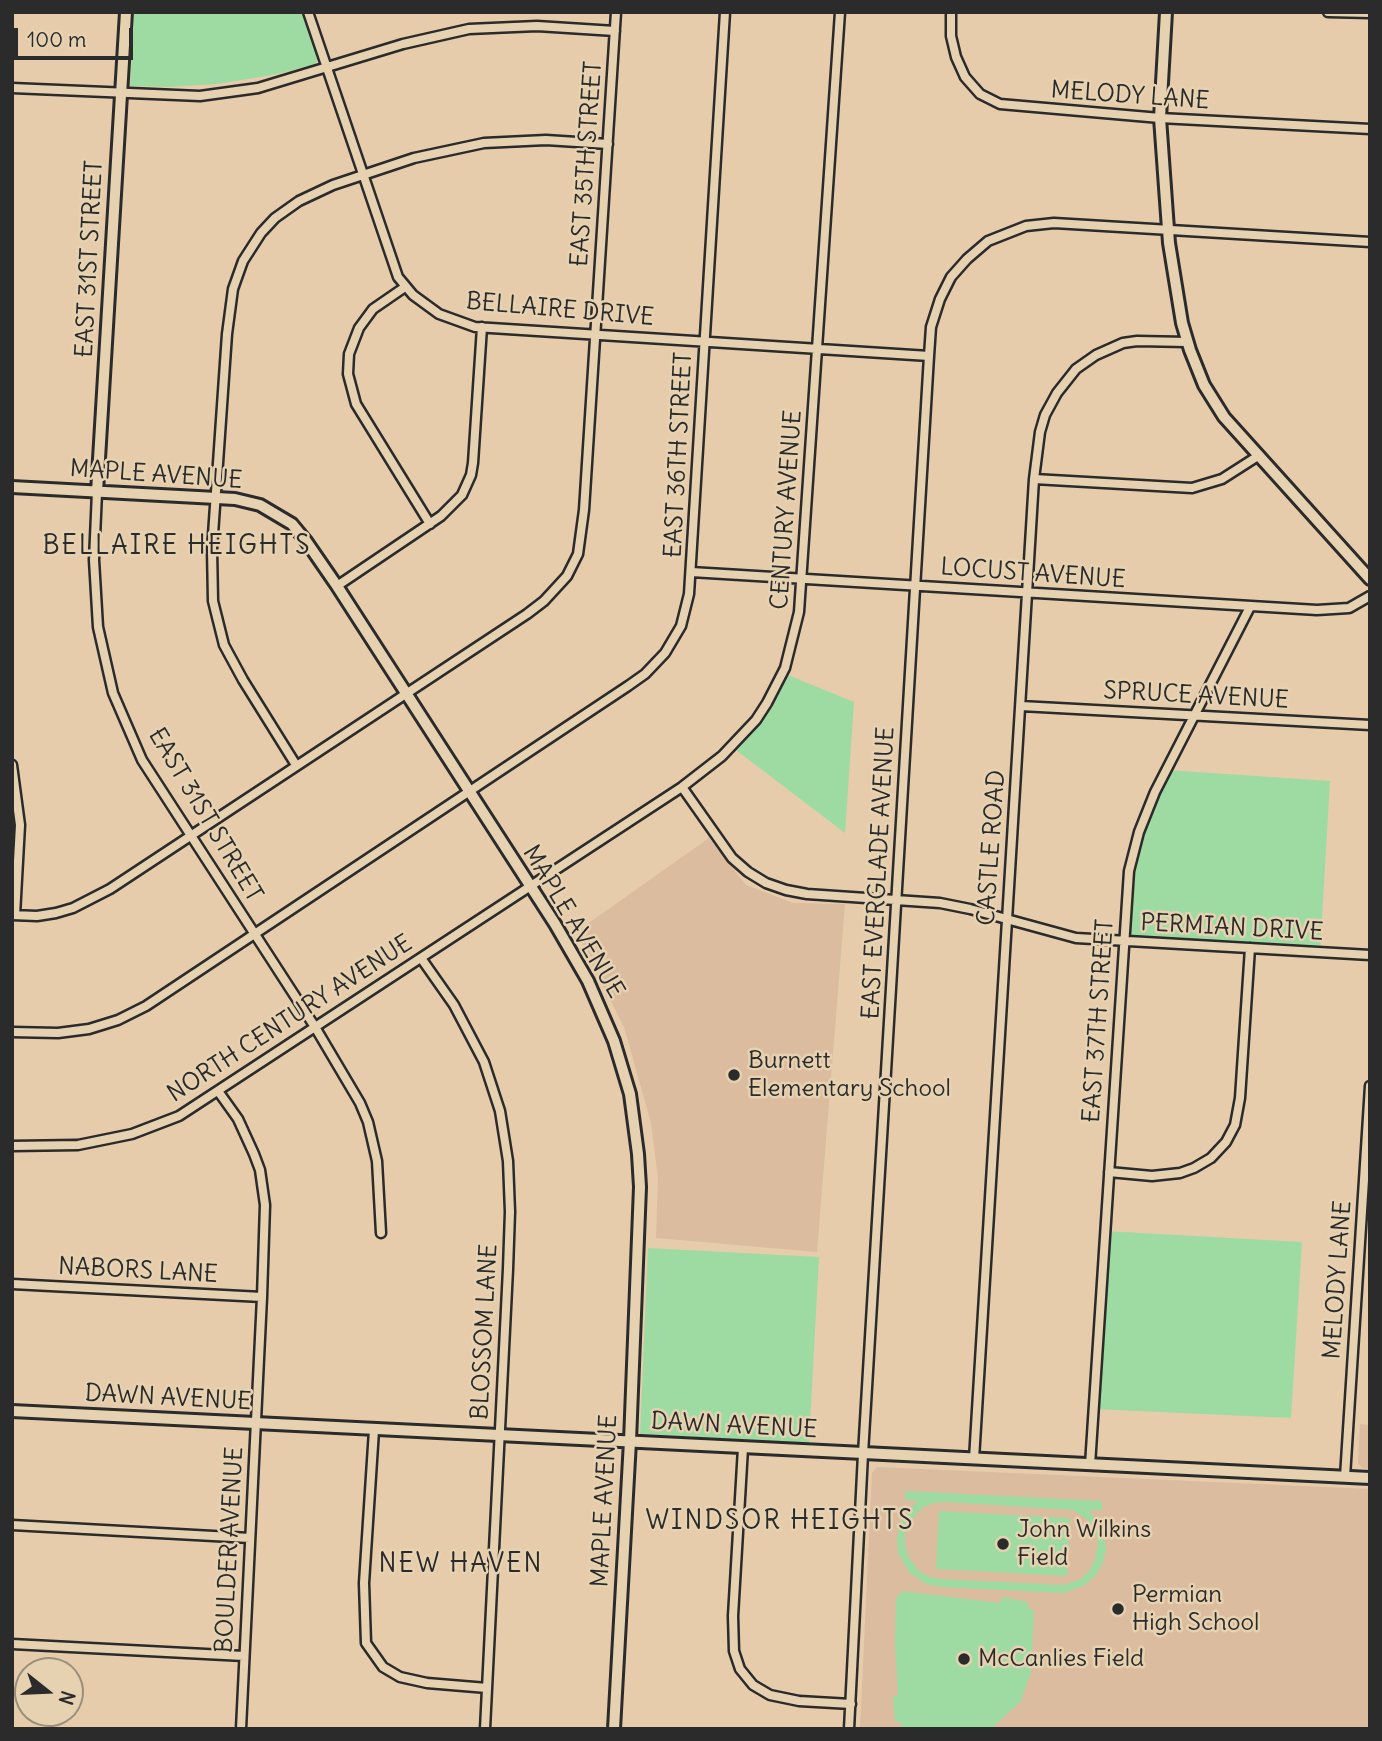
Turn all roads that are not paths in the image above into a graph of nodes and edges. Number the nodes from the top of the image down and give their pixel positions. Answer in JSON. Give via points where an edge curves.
{"nodes":[{"id":1,"x":126,"y":12,"type":"edge"},
{"id":2,"x":308,"y":12,"type":"edge"},
{"id":3,"x":616,"y":12,"type":"edge"},
{"id":4,"x":725,"y":12,"type":"edge"},
{"id":5,"x":840,"y":12,"type":"edge"},
{"id":6,"x":951,"y":12,"type":"edge"},
{"id":7,"x":1166,"y":12,"type":"edge"},
{"id":8,"x":1328,"y":12,"type":"edge"},
{"id":9,"x":1370,"y":13,"type":"edge"},
{"id":10,"x":615,"y":31,"type":"junction"},
{"id":11,"x":327,"y":68,"type":"junction"},
{"id":12,"x":12,"y":88,"type":"edge"},
{"id":13,"x":121,"y":94,"type":"junction"},
{"id":14,"x":1160,"y":118,"type":"junction"},
{"id":15,"x":1370,"y":129,"type":"edge"},
{"id":16,"x":608,"y":144,"type":"junction"},
{"id":17,"x":363,"y":175,"type":"junction"},
{"id":18,"x":1168,"y":231,"type":"junction"},
{"id":19,"x":1370,"y":242,"type":"edge"},
{"id":20,"x":404,"y":287,"type":"junction"},
{"id":21,"x":482,"y":327,"type":"junction"},
{"id":22,"x":596,"y":334,"type":"junction"},
{"id":23,"x":705,"y":341,"type":"junction"},
{"id":24,"x":1187,"y":342,"type":"junction"},
{"id":25,"x":818,"y":348,"type":"junction"},
{"id":26,"x":929,"y":356,"type":"junction"},
{"id":27,"x":1258,"y":456,"type":"junction"},
{"id":28,"x":1034,"y":479,"type":"junction"},
{"id":29,"x":12,"y":487,"type":"edge"},
{"id":30,"x":97,"y":492,"type":"junction"},
{"id":31,"x":215,"y":498,"type":"junction"},
{"id":32,"x":430,"y":524,"type":"junction"},
{"id":33,"x":691,"y":572,"type":"junction"},
{"id":34,"x":803,"y":579,"type":"junction"},
{"id":35,"x":1370,"y":579,"type":"edge"},
{"id":36,"x":337,"y":586,"type":"junction"},
{"id":37,"x":915,"y":586,"type":"junction"},
{"id":38,"x":1027,"y":593,"type":"junction"},
{"id":39,"x":1370,"y":596,"type":"edge"},
{"id":40,"x":1250,"y":607,"type":"junction"},
{"id":41,"x":405,"y":693,"type":"junction"},
{"id":42,"x":1020,"y":706,"type":"junction"},
{"id":43,"x":1194,"y":715,"type":"junction"},
{"id":44,"x":1370,"y":725,"type":"edge"},
{"id":45,"x":12,"y":765,"type":"edge"},
{"id":46,"x":296,"y":765,"type":"junction"},
{"id":47,"x":682,"y":787,"type":"junction"},
{"id":48,"x":468,"y":792,"type":"junction"},
{"id":49,"x":189,"y":835,"type":"junction"},
{"id":50,"x":530,"y":886,"type":"junction"},
{"id":51,"x":896,"y":901,"type":"junction"},
{"id":52,"x":14,"y":915,"type":"edge"},
{"id":53,"x":1007,"y":919,"type":"junction"},
{"id":54,"x":253,"y":933,"type":"junction"},
{"id":55,"x":1123,"y":941,"type":"junction"},
{"id":56,"x":1250,"y":948,"type":"junction"},
{"id":57,"x":1370,"y":955,"type":"edge"},
{"id":58,"x":421,"y":958,"type":"junction"},
{"id":59,"x":315,"y":1027,"type":"junction"},
{"id":60,"x":12,"y":1032,"type":"edge"},
{"id":61,"x":1370,"y":1086,"type":"edge"},
{"id":62,"x":218,"y":1091,"type":"junction"},
{"id":63,"x":12,"y":1146,"type":"edge"},
{"id":64,"x":1109,"y":1172,"type":"junction"},
{"id":65,"x":381,"y":1233,"type":"dead end"},
{"id":66,"x":12,"y":1284,"type":"edge"},
{"id":67,"x":262,"y":1297,"type":"junction"},
{"id":68,"x":12,"y":1411,"type":"edge"},
{"id":69,"x":256,"y":1424,"type":"junction"},
{"id":70,"x":374,"y":1430,"type":"junction"},
{"id":71,"x":499,"y":1436,"type":"junction"},
{"id":72,"x":630,"y":1441,"type":"junction"},
{"id":73,"x":744,"y":1448,"type":"junction"},
{"id":74,"x":863,"y":1454,"type":"junction"},
{"id":75,"x":974,"y":1459,"type":"junction"},
{"id":76,"x":1090,"y":1465,"type":"junction"},
{"id":77,"x":1345,"y":1477,"type":"junction"},
{"id":78,"x":1370,"y":1478,"type":"edge"},
{"id":79,"x":12,"y":1525,"type":"edge"},
{"id":80,"x":250,"y":1538,"type":"junction"},
{"id":81,"x":12,"y":1644,"type":"edge"},
{"id":82,"x":244,"y":1656,"type":"junction"},
{"id":83,"x":486,"y":1688,"type":"junction"},
{"id":84,"x":851,"y":1704,"type":"junction"},
{"id":85,"x":241,"y":1729,"type":"edge"},
{"id":86,"x":485,"y":1729,"type":"edge"},
{"id":87,"x":614,"y":1729,"type":"edge"},
{"id":88,"x":849,"y":1729,"type":"edge"}],
"edges":[{"from":1,"to":13,"type":"street","name":"EAST 31ST STREET"},
{"from":2,"to":11,"type":"street","name":"BELLAIRE DRIVE"},
{"from":3,"to":10,"type":"street","name":"EAST 35TH STREET"},
{"from":4,"to":23,"type":"street","name":"EAST 36TH STREET"},
{"from":5,"to":25,"type":"street","name":"CENTURY AVENUE"},
{"from":6,"to":14,"type":"street","name":"MELODY LANE","via":[[951,36],[960,67],[972,86],[990,100],[1012,107]]},
{"from":7,"to":14,"type":"street"},
{"from":8,"to":9,"type":"street"},
{"from":10,"to":11,"type":"street","via":[[537,26],[469,29]]},
{"from":10,"to":16,"type":"street","name":"EAST 35TH STREET"},
{"from":11,"to":13,"type":"street","via":[[258,88],[200,96]]},
{"from":11,"to":17,"type":"street","name":"BELLAIRE DRIVE"},
{"from":12,"to":13,"type":"street"},
{"from":13,"to":30,"type":"street","name":"EAST 31ST STREET"},
{"from":14,"to":15,"type":"street","name":"MELODY LANE"},
{"from":14,"to":18,"type":"street"},
{"from":16,"to":17,"type":"street","via":[[484,143]]},
{"from":16,"to":22,"type":"street","name":"EAST 35TH STREET"},
{"from":17,"to":20,"type":"street","name":"BELLAIRE DRIVE"},
{"from":17,"to":31,"type":"street","via":[[288,208],[261,233],[243,261],[228,324]]},
{"from":18,"to":19,"type":"street","name":"EAST EVERGLADE AVENUE"},
{"from":18,"to":24,"type":"street"},
{"from":18,"to":26,"type":"street","name":"EAST EVERGLADE AVENUE","via":[[1054,223],[1026,226],[988,241],[951,277],[931,327]]},
{"from":20,"to":21,"type":"street","name":"BELLAIRE DRIVE","via":[[439,314]]},
{"from":20,"to":32,"type":"street","via":[[373,309],[359,328],[349,354],[348,373],[356,404]]},
{"from":21,"to":22,"type":"street","name":"BELLAIRE DRIVE"},
{"from":21,"to":32,"type":"street","via":[[471,475],[457,503]]},
{"from":22,"to":23,"type":"street","name":"BELLAIRE DRIVE"},
{"from":22,"to":41,"type":"street","name":"EAST 35TH STREET","via":[[584,510],[574,565],[555,590],[527,614]]},
{"from":23,"to":25,"type":"street","name":"BELLAIRE DRIVE"},
{"from":23,"to":33,"type":"street","name":"EAST 36TH STREET"},
{"from":24,"to":27,"type":"street","via":[[1204,385]]},
{"from":24,"to":28,"type":"street","name":"CASTLE ROAD","via":[[1123,344],[1076,369],[1045,415]]},
{"from":25,"to":26,"type":"street","name":"BELLAIRE DRIVE"},
{"from":25,"to":34,"type":"street","name":"CENTURY AVENUE"},
{"from":26,"to":37,"type":"street","name":"EAST EVERGLADE AVENUE"},
{"from":27,"to":28,"type":"street","via":[[1222,479],[1192,488]]},
{"from":27,"to":35,"type":"street"},
{"from":28,"to":38,"type":"street","name":"CASTLE ROAD"},
{"from":29,"to":30,"type":"street","name":"MAPLE AVENUE"},
{"from":30,"to":31,"type":"street","name":"MAPLE AVENUE"},
{"from":30,"to":49,"type":"street","name":"EAST 31ST STREET","via":[[94,560],[98,627],[113,693],[142,760]]},
{"from":31,"to":36,"type":"street","name":"MAPLE AVENUE","via":[[252,502],[282,517],[306,541]]},
{"from":31,"to":46,"type":"street","via":[[211,570],[217,625],[243,680]]},
{"from":32,"to":36,"type":"street"},
{"from":33,"to":34,"type":"street","name":"LOCUST AVENUE"},
{"from":33,"to":48,"type":"street","name":"EAST 36TH STREET","via":[[681,625],[657,663]]},
{"from":34,"to":37,"type":"street","name":"LOCUST AVENUE"},
{"from":34,"to":47,"type":"street","name":"CENTURY AVENUE","via":[[792,649],[767,704],[732,747]]},
{"from":36,"to":41,"type":"street","name":"MAPLE AVENUE"},
{"from":37,"to":38,"type":"street","name":"LOCUST AVENUE"},
{"from":37,"to":51,"type":"street","name":"EAST EVERGLADE AVENUE"},
{"from":38,"to":40,"type":"street","name":"LOCUST AVENUE"},
{"from":38,"to":42,"type":"street","name":"CASTLE ROAD"},
{"from":39,"to":40,"type":"street","name":"LOCUST AVENUE","via":[[1356,606],[1338,610]]},
{"from":40,"to":43,"type":"street","name":"EAST 37TH STREET"},
{"from":41,"to":46,"type":"street","name":"EAST 35TH STREET"},
{"from":41,"to":48,"type":"street","name":"MAPLE AVENUE"},
{"from":42,"to":43,"type":"street","name":"SPRUCE AVENUE"},
{"from":42,"to":53,"type":"street","name":"CASTLE ROAD"},
{"from":43,"to":44,"type":"street","name":"SPRUCE AVENUE"},
{"from":43,"to":55,"type":"street","name":"EAST 37TH STREET","via":[[1139,832],[1129,871]]},
{"from":45,"to":52,"type":"street","via":[[20,825]]},
{"from":46,"to":49,"type":"street","name":"EAST 35TH STREET"},
{"from":47,"to":50,"type":"street","name":"CENTURY AVENUE"},
{"from":47,"to":51,"type":"street","name":"PERMIAN DRIVE","via":[[732,858],[766,883],[807,894]]},
{"from":48,"to":50,"type":"street","name":"MAPLE AVENUE"},
{"from":48,"to":54,"type":"street","name":"EAST 36TH STREET"},
{"from":49,"to":52,"type":"street","name":"EAST 35TH STREET","via":[[91,900],[56,913]]},
{"from":49,"to":54,"type":"street","name":"EAST 31ST STREET"},
{"from":50,"to":58,"type":"street","name":"NORTH CENTURY AVENUE"},
{"from":50,"to":72,"type":"street","name":"MAPLE AVENUE","via":[[604,1013],[631,1104],[638,1154],[639,1225]]},
{"from":51,"to":53,"type":"street","name":"PERMIAN DRIVE","via":[[940,903]]},
{"from":51,"to":74,"type":"street","name":"EAST EVERGLADE AVENUE"},
{"from":53,"to":55,"type":"street","name":"PERMIAN DRIVE","via":[[1076,938]]},
{"from":53,"to":75,"type":"street","name":"CASTLE ROAD"},
{"from":54,"to":59,"type":"street","name":"EAST 31ST STREET"},
{"from":54,"to":60,"type":"street","name":"EAST 36TH STREET","via":[[118,1020],[58,1033]]},
{"from":55,"to":56,"type":"street","name":"PERMIAN DRIVE"},
{"from":55,"to":64,"type":"street","name":"EAST 37TH STREET"},
{"from":56,"to":57,"type":"street","name":"PERMIAN DRIVE"},
{"from":56,"to":64,"type":"street","via":[[1240,1098],[1226,1142],[1211,1158],[1180,1173]]},
{"from":58,"to":59,"type":"street","name":"NORTH CENTURY AVENUE"},
{"from":58,"to":71,"type":"street","name":"BLOSSOM LANE","via":[[473,1039],[505,1134],[510,1212]]},
{"from":59,"to":62,"type":"street","name":"NORTH CENTURY AVENUE"},
{"from":59,"to":65,"type":"street","name":"EAST 31ST STREET","via":[[368,1122],[377,1161]]},
{"from":61,"to":77,"type":"street","name":"MELODY LANE"},
{"from":62,"to":63,"type":"street","name":"NORTH CENTURY AVENUE","via":[[179,1116],[132,1134],[78,1145]]},
{"from":62,"to":67,"type":"street","name":"BOULDER AVENUE","via":[[238,1119],[260,1170],[265,1216]]},
{"from":64,"to":76,"type":"street","name":"EAST 37TH STREET"},
{"from":66,"to":67,"type":"street","name":"NABORS LANE"},
{"from":67,"to":69,"type":"street","name":"BOULDER AVENUE"},
{"from":68,"to":69,"type":"street","name":"DAWN AVENUE"},
{"from":69,"to":70,"type":"street","name":"DAWN AVENUE"},
{"from":69,"to":80,"type":"street","name":"BOULDER AVENUE"},
{"from":70,"to":71,"type":"street","name":"DAWN AVENUE"},
{"from":70,"to":83,"type":"street","via":[[366,1643],[383,1667],[400,1677]]},
{"from":71,"to":72,"type":"street","name":"DAWN AVENUE"},
{"from":71,"to":83,"type":"street","name":"BLOSSOM LANE"},
{"from":72,"to":73,"type":"street","name":"DAWN AVENUE"},
{"from":72,"to":87,"type":"street","name":"MAPLE AVENUE"},
{"from":73,"to":74,"type":"street","name":"DAWN AVENUE"},
{"from":73,"to":84,"type":"street","via":[[733,1636],[740,1669],[753,1685],[770,1695]]},
{"from":74,"to":75,"type":"street","name":"DAWN AVENUE"},
{"from":74,"to":84,"type":"street","name":"EAST EVERGLADE AVENUE"},
{"from":75,"to":76,"type":"street","name":"DAWN AVENUE"},
{"from":76,"to":77,"type":"street","name":"DAWN AVENUE"},
{"from":77,"to":78,"type":"street","name":"DAWN AVENUE"},
{"from":79,"to":80,"type":"street"},
{"from":80,"to":82,"type":"street","name":"BOULDER AVENUE"},
{"from":81,"to":82,"type":"street"},
{"from":82,"to":85,"type":"street","name":"BOULDER AVENUE"},
{"from":83,"to":86,"type":"street","name":"BLOSSOM LANE"},
{"from":84,"to":88,"type":"street","name":"EAST EVERGLADE AVENUE"}]}
